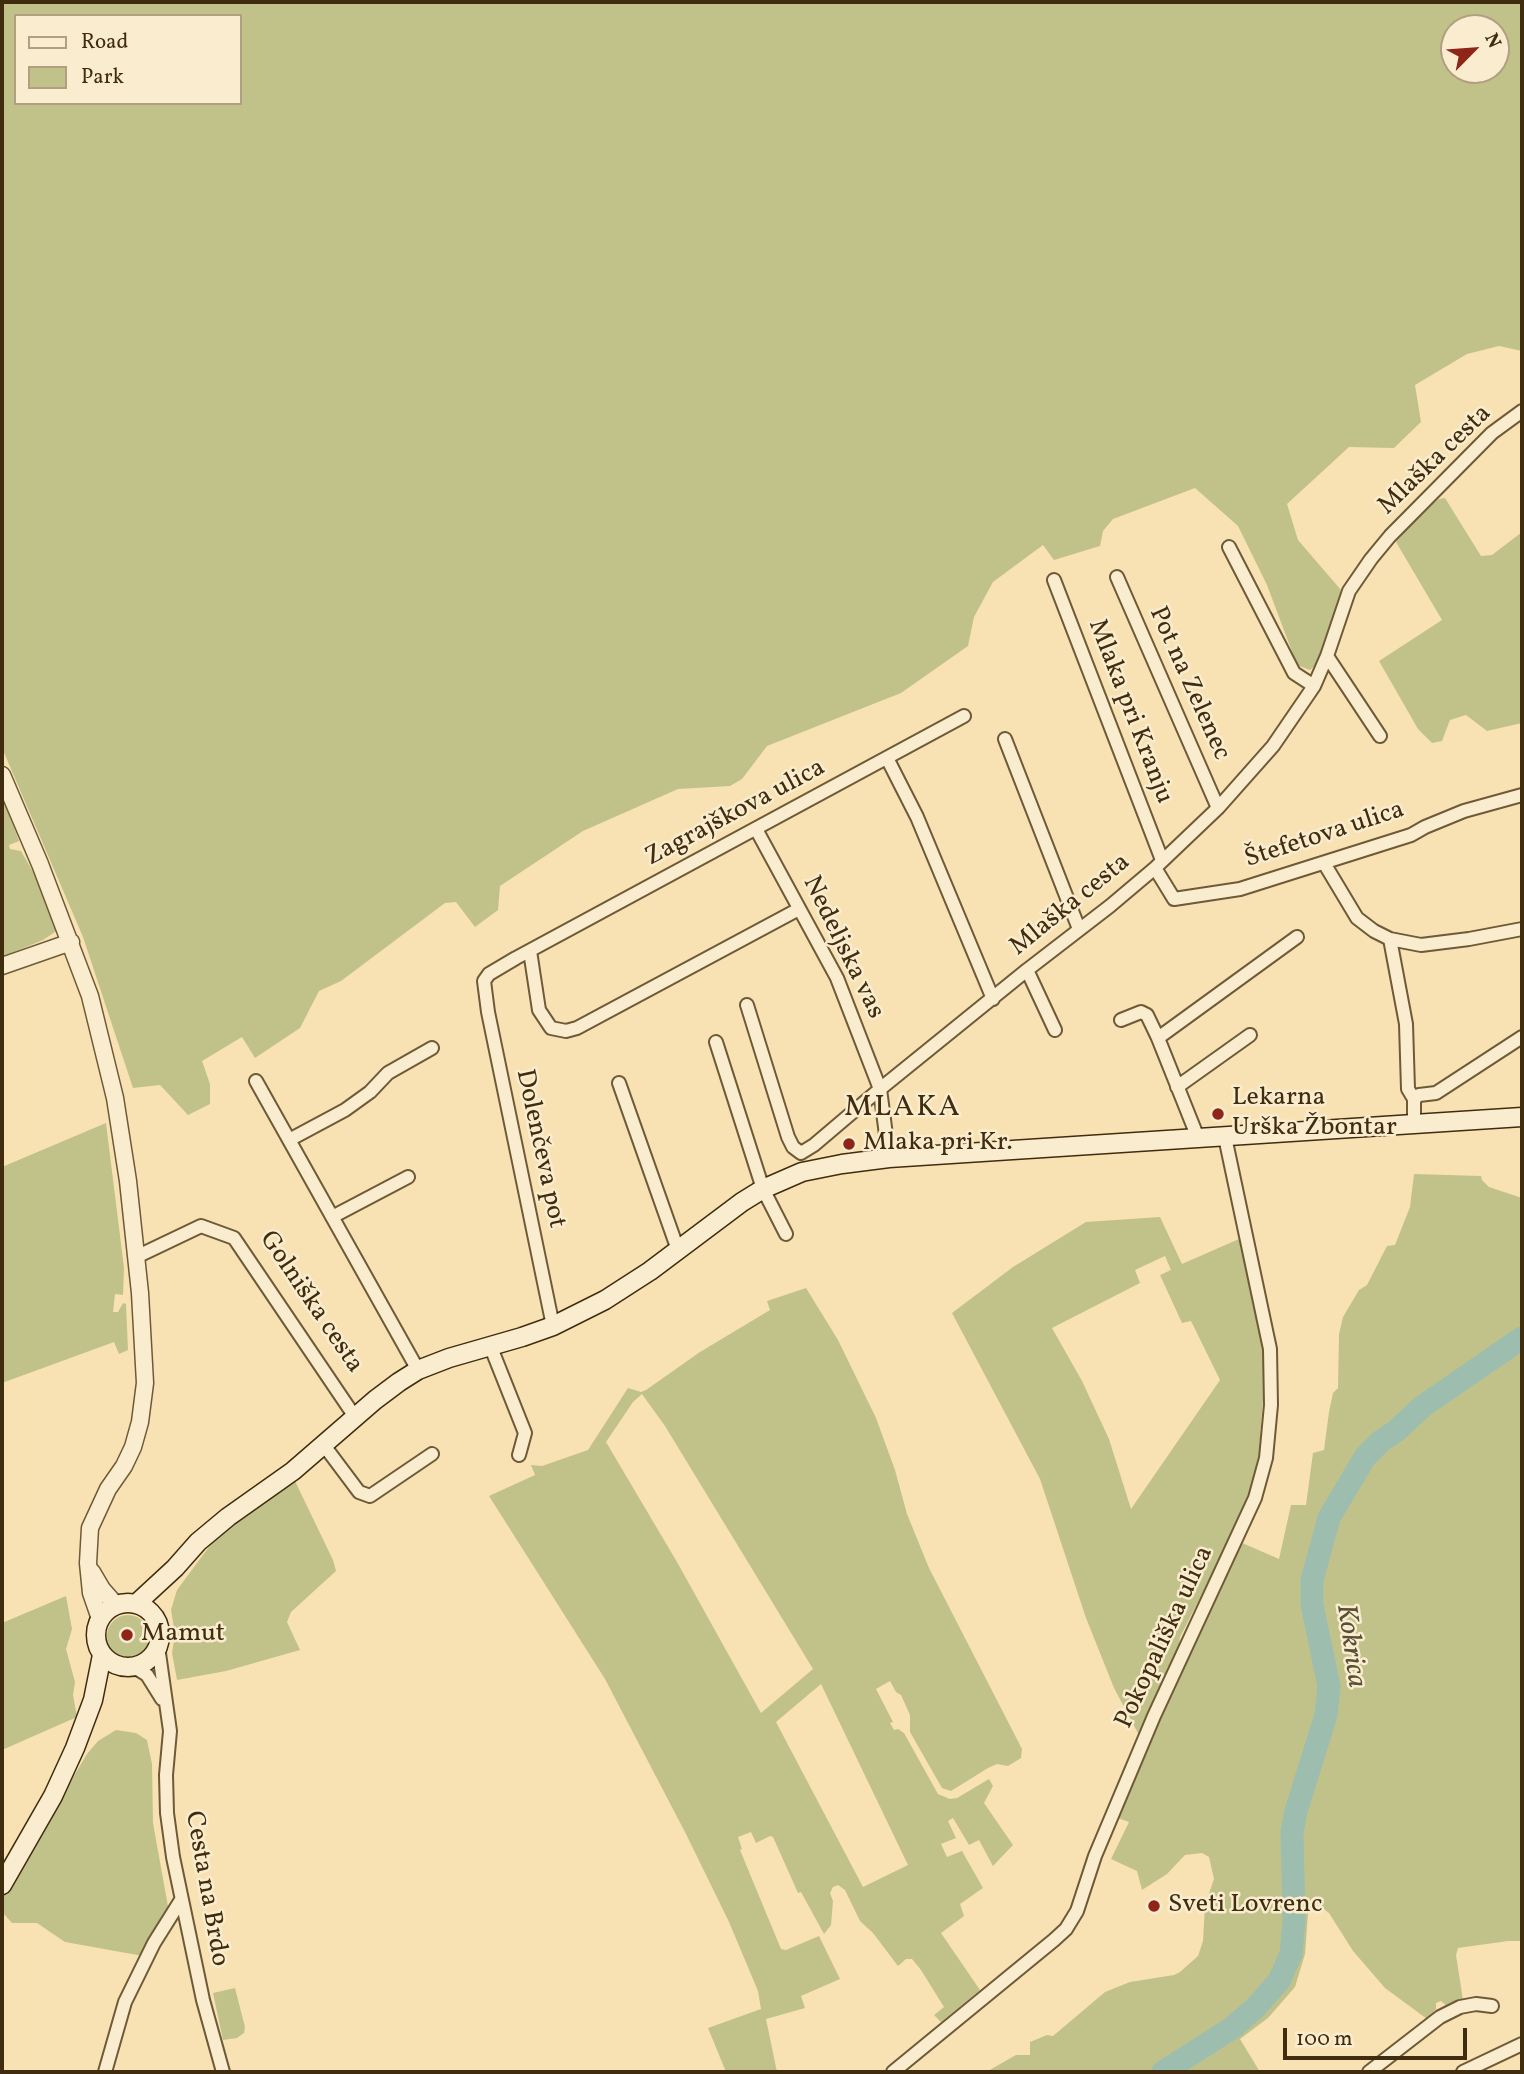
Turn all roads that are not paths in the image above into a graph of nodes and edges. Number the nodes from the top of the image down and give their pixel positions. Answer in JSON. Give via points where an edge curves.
{"nodes":[{"id":1,"x":1522,"y":411,"type":"edge"},
{"id":2,"x":1229,"y":547,"type":"dead end"},
{"id":3,"x":1117,"y":577,"type":"dead end"},
{"id":4,"x":1054,"y":580,"type":"dead end"},
{"id":5,"x":1327,"y":656,"type":"junction"},
{"id":6,"x":1314,"y":686,"type":"junction"},
{"id":7,"x":964,"y":716,"type":"dead end"},
{"id":8,"x":1380,"y":736,"type":"dead end"},
{"id":9,"x":1005,"y":739,"type":"dead end"},
{"id":10,"x":887,"y":758,"type":"junction"},
{"id":11,"x":2,"y":775,"type":"edge"},
{"id":12,"x":1522,"y":795,"type":"edge"},
{"id":13,"x":1218,"y":808,"type":"junction"},
{"id":14,"x":756,"y":829,"type":"junction"},
{"id":15,"x":1324,"y":863,"type":"junction"},
{"id":16,"x":1158,"y":864,"type":"junction"},
{"id":17,"x":799,"y":909,"type":"junction"},
{"id":18,"x":1079,"y":929,"type":"junction"},
{"id":19,"x":1522,"y":929,"type":"edge"},
{"id":20,"x":1297,"y":937,"type":"dead end"},
{"id":21,"x":1390,"y":939,"type":"junction"},
{"id":22,"x":71,"y":942,"type":"junction"},
{"id":23,"x":530,"y":951,"type":"junction"},
{"id":24,"x":2,"y":966,"type":"edge"},
{"id":25,"x":1027,"y":970,"type":"junction"},
{"id":26,"x":484,"y":981,"type":"joint"},
{"id":27,"x":993,"y":999,"type":"junction"},
{"id":28,"x":747,"y":1005,"type":"dead end"},
{"id":29,"x":1121,"y":1020,"type":"dead end"},
{"id":30,"x":1055,"y":1030,"type":"dead end"},
{"id":31,"x":1250,"y":1035,"type":"dead end"},
{"id":32,"x":1522,"y":1037,"type":"edge"},
{"id":33,"x":1158,"y":1038,"type":"junction"},
{"id":34,"x":716,"y":1042,"type":"dead end"},
{"id":35,"x":432,"y":1048,"type":"dead end"},
{"id":36,"x":256,"y":1081,"type":"dead end"},
{"id":37,"x":620,"y":1083,"type":"dead end"},
{"id":38,"x":1177,"y":1087,"type":"junction"},
{"id":39,"x":880,"y":1089,"type":"junction"},
{"id":40,"x":1414,"y":1099,"type":"junction"},
{"id":41,"x":1522,"y":1116,"type":"edge"},
{"id":42,"x":1414,"y":1124,"type":"junction"},
{"id":43,"x":1225,"y":1137,"type":"junction"},
{"id":44,"x":1198,"y":1138,"type":"junction"},
{"id":45,"x":289,"y":1140,"type":"junction"},
{"id":46,"x":888,"y":1158,"type":"junction"},
{"id":47,"x":408,"y":1177,"type":"dead end"},
{"id":48,"x":763,"y":1189,"type":"junction"},
{"id":49,"x":332,"y":1217,"type":"junction"},
{"id":50,"x":786,"y":1234,"type":"dead end"},
{"id":51,"x":678,"y":1250,"type":"junction"},
{"id":52,"x":136,"y":1257,"type":"junction"},
{"id":53,"x":553,"y":1326,"type":"junction"},
{"id":54,"x":490,"y":1345,"type":"junction"},
{"id":55,"x":418,"y":1370,"type":"junction"},
{"id":56,"x":355,"y":1417,"type":"junction"},
{"id":57,"x":323,"y":1444,"type":"junction"},
{"id":58,"x":432,"y":1454,"type":"dead end"},
{"id":59,"x":519,"y":1455,"type":"dead end"},
{"id":60,"x":88,"y":1563,"type":"junction"},
{"id":61,"x":175,"y":1568,"type":"junction"},
{"id":62,"x":136,"y":1604,"type":"junction"},
{"id":63,"x":116,"y":1605,"type":"junction"},
{"id":64,"x":153,"y":1615,"type":"junction"},
{"id":65,"x":100,"y":1619,"type":"junction"},
{"id":66,"x":158,"y":1646,"type":"junction"},
{"id":67,"x":102,"y":1655,"type":"junction"},
{"id":68,"x":128,"y":1667,"type":"junction"},
{"id":69,"x":168,"y":1712,"type":"junction"},
{"id":70,"x":85,"y":1724,"type":"junction"},
{"id":71,"x":2,"y":1885,"type":"edge"},
{"id":72,"x":181,"y":1900,"type":"junction"},
{"id":73,"x":1492,"y":2006,"type":"dead end"},
{"id":74,"x":1522,"y":2044,"type":"edge"},
{"id":75,"x":105,"y":2072,"type":"edge"},
{"id":76,"x":223,"y":2072,"type":"edge"},
{"id":77,"x":893,"y":2072,"type":"edge"},
{"id":78,"x":1369,"y":2072,"type":"edge"},
{"id":79,"x":1463,"y":2072,"type":"edge"}],
"edges":[{"from":1,"to":5,"type":"street","name":"Mlaška cesta","via":[[1492,433],[1377,551],[1349,591]]},
{"from":2,"to":6,"type":"street","via":[[1294,673]]},
{"from":3,"to":13,"type":"street","name":"Pot na Zelenec"},
{"from":4,"to":16,"type":"street","name":"Mlaka pri Kranju"},
{"from":5,"to":6,"type":"street","name":"Mlaška cesta"},
{"from":5,"to":8,"type":"street"},
{"from":6,"to":13,"type":"street","name":"Mlaška cesta","via":[[1273,746]]},
{"from":7,"to":10,"type":"street","name":"Zagrajškova ulica"},
{"from":9,"to":18,"type":"street"},
{"from":10,"to":14,"type":"street","name":"Zagrajškova ulica"},
{"from":10,"to":27,"type":"street"},
{"from":11,"to":22,"type":"street"},
{"from":12,"to":15,"type":"street","name":"Štefetova ulica","via":[[1464,811],[1411,835]]},
{"from":13,"to":16,"type":"street","name":"Mlaška cesta"},
{"from":14,"to":17,"type":"street","name":"Nedeljska vas"},
{"from":14,"to":23,"type":"street","name":"Zagrajškova ulica"},
{"from":15,"to":16,"type":"street","name":"Štefetova ulica","via":[[1240,889],[1174,899]]},
{"from":15,"to":21,"type":"street","via":[[1357,918]]},
{"from":16,"to":18,"type":"street","name":"Mlaška cesta"},
{"from":17,"to":23,"type":"street","via":[[566,1031],[551,1028],[539,1010]]},
{"from":17,"to":39,"type":"street","name":"Nedeljska vas","via":[[837,978]]},
{"from":18,"to":25,"type":"street","name":"Mlaška cesta"},
{"from":19,"to":21,"type":"street","via":[[1421,945]]},
{"from":20,"to":33,"type":"street"},
{"from":21,"to":40,"type":"street","via":[[1406,1024],[1408,1089]]},
{"from":22,"to":24,"type":"street"},
{"from":22,"to":52,"type":"street","via":[[90,996],[115,1098]]},
{"from":23,"to":26,"type":"street","name":"Zagrajškova ulica"},
{"from":25,"to":27,"type":"street","name":"Mlaška cesta"},
{"from":25,"to":30,"type":"street"},
{"from":26,"to":53,"type":"street","name":"Dolenčeva pot"},
{"from":27,"to":39,"type":"street","name":"Mlaška cesta"},
{"from":28,"to":39,"type":"street","via":[[797,1152],[814,1145]]},
{"from":29,"to":33,"type":"street","via":[[1141,1012]]},
{"from":31,"to":38,"type":"street"},
{"from":32,"to":40,"type":"street","via":[[1436,1093]]},
{"from":33,"to":38,"type":"street"},
{"from":34,"to":48,"type":"street"},
{"from":35,"to":45,"type":"street","via":[[388,1073],[345,1110]]},
{"from":36,"to":45,"type":"street"},
{"from":37,"to":51,"type":"street"},
{"from":38,"to":44,"type":"street"},
{"from":39,"to":46,"type":"street"},
{"from":40,"to":42,"type":"street"},
{"from":41,"to":42,"type":"main road","name":"Golniška cesta"},
{"from":42,"to":43,"type":"main road","name":"Golniška cesta"},
{"from":43,"to":44,"type":"main road","name":"Golniška cesta"},
{"from":43,"to":77,"type":"street","name":"Pokopališka ulica","via":[[1270,1349],[1266,1458],[1255,1498],[1149,1728],[1077,1911],[1054,1940]]},
{"from":44,"to":46,"type":"main road","name":"Golniška cesta"},
{"from":45,"to":49,"type":"street"},
{"from":46,"to":48,"type":"main road","name":"Golniška cesta","via":[[821,1168]]},
{"from":47,"to":49,"type":"street"},
{"from":48,"to":50,"type":"street"},
{"from":48,"to":51,"type":"main road","name":"Golniška cesta"},
{"from":49,"to":55,"type":"street"},
{"from":51,"to":53,"type":"main road","name":"Golniška cesta","via":[[605,1300]]},
{"from":52,"to":56,"type":"street","name":"Golniška cesta","via":[[201,1226],[234,1238]]},
{"from":52,"to":60,"type":"street","via":[[145,1384],[140,1422],[129,1456],[90,1528]]},
{"from":53,"to":54,"type":"main road","name":"Golniška cesta"},
{"from":54,"to":55,"type":"main road","name":"Golniška cesta"},
{"from":54,"to":59,"type":"street","via":[[525,1433]]},
{"from":55,"to":56,"type":"main road","name":"Golniška cesta"},
{"from":56,"to":57,"type":"main road","name":"Golniška cesta"},
{"from":57,"to":58,"type":"street","via":[[359,1492],[370,1496]]},
{"from":57,"to":61,"type":"main road","name":"Golniška cesta","via":[[198,1542]]},
{"from":60,"to":63,"type":"street"},
{"from":60,"to":65,"type":"street"},
{"from":61,"to":62,"type":"main road"},
{"from":61,"to":64,"type":"main road"},
{"from":62,"to":63,"type":"main road"},
{"from":62,"to":64,"type":"main road"},
{"from":63,"to":65,"type":"main road"},
{"from":64,"to":66,"type":"main road","via":[[160,1635]]},
{"from":65,"to":67,"type":"main road","via":[[96,1631]]},
{"from":66,"to":68,"type":"main road","via":[[145,1662]]},
{"from":66,"to":69,"type":"street","name":"Cesta na Brdo"},
{"from":67,"to":68,"type":"main road"},
{"from":67,"to":70,"type":"main road"},
{"from":68,"to":69,"type":"street","via":[[147,1675]]},
{"from":68,"to":70,"type":"main road","via":[[107,1686]]},
{"from":69,"to":72,"type":"street","name":"Cesta na Brdo","via":[[167,1812]]},
{"from":70,"to":71,"type":"main road","via":[[53,1796]]},
{"from":72,"to":75,"type":"street","via":[[125,2002]]},
{"from":72,"to":76,"type":"street","name":"Cesta na Brdo"},
{"from":73,"to":78,"type":"street","via":[[1460,2007],[1440,2017]]},
{"from":74,"to":79,"type":"street"}]}
